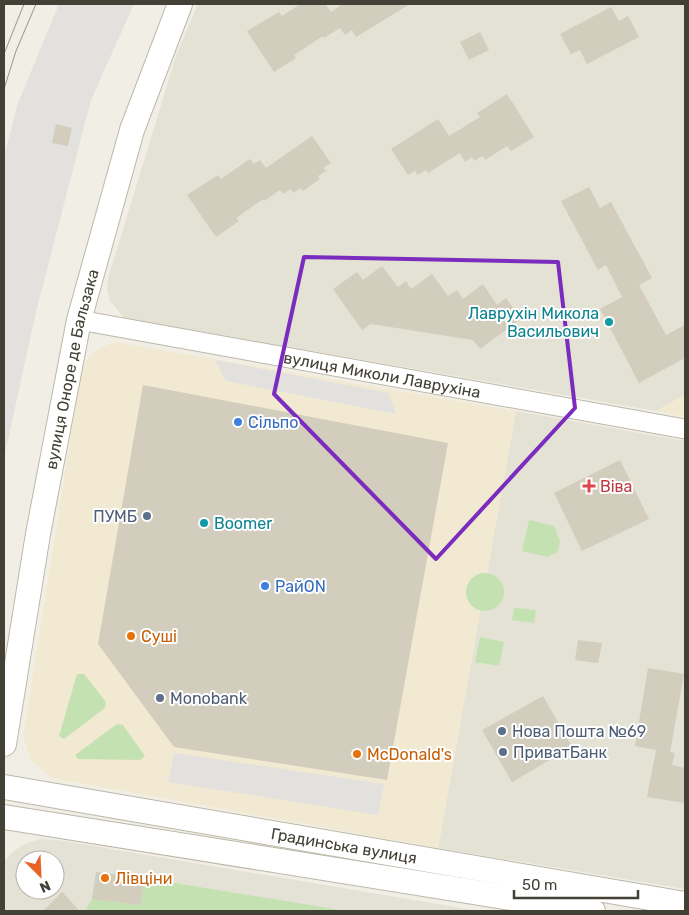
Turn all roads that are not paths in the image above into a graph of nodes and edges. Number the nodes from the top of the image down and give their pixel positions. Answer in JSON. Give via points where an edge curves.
{"nodes":[{"id":1,"x":180,"y":4,"type":"edge"},
{"id":2,"x":79,"y":320,"type":"junction"},
{"id":3,"x":685,"y":429,"type":"edge"},
{"id":4,"x":4,"y":744,"type":"edge"},
{"id":5,"x":4,"y":787,"type":"edge"},
{"id":6,"x":4,"y":817,"type":"edge"},
{"id":7,"x":685,"y":904,"type":"edge"},
{"id":8,"x":593,"y":911,"type":"edge"}],
"edges":[{"from":1,"to":2,"type":"street","name":"вулиця Оноре де Бальзака","via":[[132,130]]},
{"from":2,"to":3,"type":"street","name":"вулиця Миколи Лаврухіна"},
{"from":2,"to":4,"type":"street","name":"вулиця Оноре де Бальзака","via":[[38,534]]},
{"from":5,"to":7,"type":"street","name":"Градинська вулиця"},
{"from":6,"to":8,"type":"street","name":"Градинська вулиця"}]}
